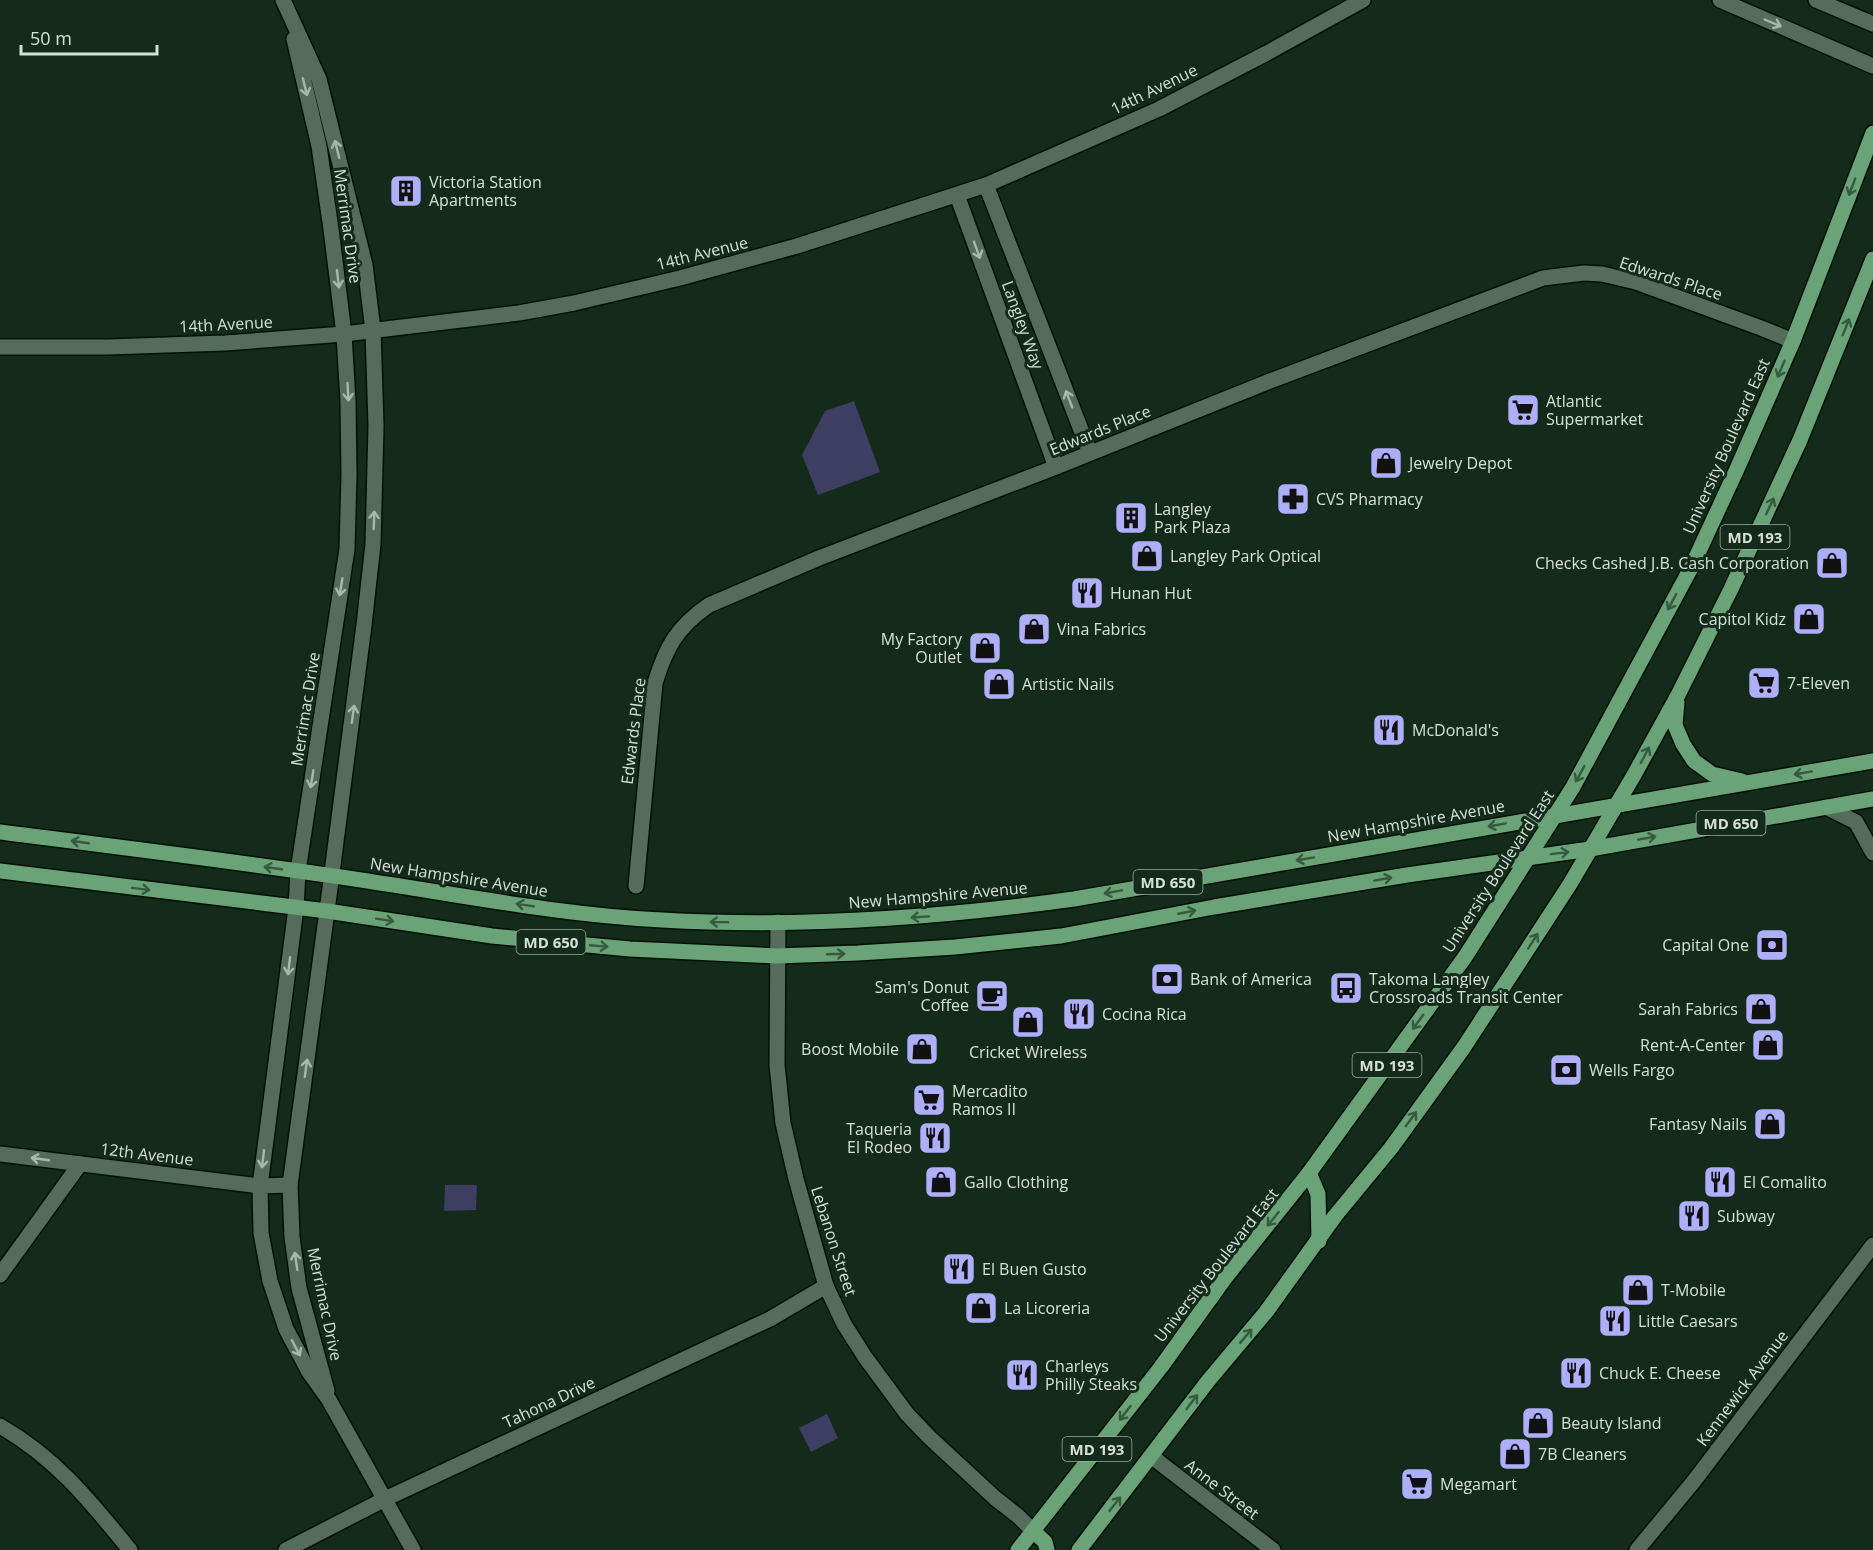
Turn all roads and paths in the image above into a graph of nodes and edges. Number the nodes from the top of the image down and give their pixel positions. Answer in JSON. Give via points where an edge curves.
{"nodes":[{"id":1,"x":1363,"y":0,"type":"edge"},
{"id":2,"x":1720,"y":0,"type":"edge"},
{"id":3,"x":1816,"y":0,"type":"edge"},
{"id":4,"x":285,"y":5,"type":"edge"},
{"id":5,"x":1873,"y":24,"type":"edge"},
{"id":6,"x":1873,"y":66,"type":"edge"},
{"id":7,"x":1873,"y":132,"type":"edge"},
{"id":8,"x":986,"y":185,"type":"junction"},
{"id":9,"x":957,"y":195,"type":"junction"},
{"id":10,"x":1873,"y":259,"type":"edge"},
{"id":11,"x":373,"y":330,"type":"junction"},
{"id":12,"x":344,"y":334,"type":"junction"},
{"id":13,"x":1793,"y":341,"type":"junction"},
{"id":14,"x":0,"y":347,"type":"edge"},
{"id":15,"x":1090,"y":453,"type":"junction"},
{"id":16,"x":1056,"y":467,"type":"junction"},
{"id":17,"x":1678,"y":695,"type":"junction"},
{"id":18,"x":1873,"y":761,"type":"edge"},
{"id":19,"x":1748,"y":783,"type":"junction"},
{"id":20,"x":1873,"y":799,"type":"edge"},
{"id":21,"x":1617,"y":807,"type":"junction"},
{"id":22,"x":1826,"y":807,"type":"junction"},
{"id":23,"x":1555,"y":816,"type":"junction"},
{"id":24,"x":0,"y":832,"type":"edge"},
{"id":25,"x":1590,"y":849,"type":"junction"},
{"id":26,"x":1873,"y":853,"type":"edge"},
{"id":27,"x":1530,"y":857,"type":"junction"},
{"id":28,"x":0,"y":871,"type":"edge"},
{"id":29,"x":298,"y":871,"type":"junction"},
{"id":30,"x":331,"y":876,"type":"junction"},
{"id":31,"x":636,"y":886,"type":"dead end"},
{"id":32,"x":296,"y":908,"type":"junction"},
{"id":33,"x":327,"y":911,"type":"junction"},
{"id":34,"x":778,"y":922,"type":"junction"},
{"id":35,"x":777,"y":956,"type":"junction"},
{"id":36,"x":0,"y":1154,"type":"edge"},
{"id":37,"x":80,"y":1164,"type":"junction"},
{"id":38,"x":1309,"y":1173,"type":"junction"},
{"id":39,"x":290,"y":1185,"type":"junction"},
{"id":40,"x":260,"y":1186,"type":"junction"},
{"id":41,"x":1319,"y":1241,"type":"junction"},
{"id":42,"x":1873,"y":1245,"type":"edge"},
{"id":43,"x":0,"y":1275,"type":"edge"},
{"id":44,"x":826,"y":1286,"type":"junction"},
{"id":45,"x":329,"y":1400,"type":"junction"},
{"id":46,"x":0,"y":1426,"type":"edge"},
{"id":47,"x":1151,"y":1456,"type":"junction"},
{"id":48,"x":385,"y":1499,"type":"junction"},
{"id":49,"x":1033,"y":1531,"type":"junction"},
{"id":50,"x":130,"y":1550,"type":"edge"},
{"id":51,"x":286,"y":1550,"type":"edge"},
{"id":52,"x":413,"y":1550,"type":"edge"},
{"id":53,"x":1018,"y":1550,"type":"edge"},
{"id":54,"x":1047,"y":1550,"type":"edge"},
{"id":55,"x":1079,"y":1550,"type":"edge"},
{"id":56,"x":1273,"y":1550,"type":"edge"},
{"id":57,"x":1637,"y":1550,"type":"edge"}],
"edges":[{"from":1,"to":8,"type":"street","name":"14th Avenue","via":[[1159,109]]},
{"from":2,"to":6,"type":"street","one_way":true},
{"from":3,"to":5,"type":"street"},
{"from":11,"to":4,"type":"street","name":"Merrimac Drive","one_way":true,"via":[[365,265],[319,80]]},
{"from":4,"to":12,"type":"street","name":"Merrimac Drive","one_way":true,"via":[[320,146]]},
{"from":7,"to":13,"type":"main road","name":"University Boulevard East","number":"MD 193","one_way":true},
{"from":8,"to":9,"type":"street","name":"14th Avenue"},
{"from":15,"to":8,"type":"street","name":"Langley Way","one_way":true},
{"from":9,"to":11,"type":"street","name":"14th Avenue","via":[[797,246],[574,303]]},
{"from":9,"to":16,"type":"street","name":"Langley Way","one_way":true},
{"from":17,"to":10,"type":"main road","number":"MD 193","one_way":true,"via":[[1800,440]]},
{"from":11,"to":12,"type":"street","name":"14th Avenue"},
{"from":30,"to":11,"type":"street","name":"Merrimac Drive","one_way":true,"via":[[373,544]]},
{"from":12,"to":14,"type":"street","name":"14th Avenue","via":[[225,343]]},
{"from":12,"to":29,"type":"street","name":"Merrimac Drive","one_way":true,"via":[[348,402],[347,549]]},
{"from":13,"to":15,"type":"street","name":"Edwards Place","via":[[1636,282],[1584,273],[1543,278]]},
{"from":13,"to":23,"type":"main road","name":"University Boulevard East","number":"MD 193","one_way":true,"via":[[1692,566]]},
{"from":15,"to":16,"type":"street","name":"Edwards Place"},
{"from":16,"to":31,"type":"street","name":"Edwards Place","via":[[709,604],[686,623],[666,652],[655,683]]},
{"from":17,"to":19,"type":"main road","via":[[1676,725],[1694,761],[1712,774]]},
{"from":21,"to":17,"type":"main road","number":"MD 193","one_way":true},
{"from":18,"to":19,"type":"main road","name":"New Hampshire Avenue","number":"MD 650","one_way":true},
{"from":19,"to":21,"type":"main road","name":"New Hampshire Avenue","number":"MD 650"},
{"from":20,"to":22,"type":"main road","number":"MD 650"},
{"from":21,"to":23,"type":"main road","name":"New Hampshire Avenue","number":"MD 650"},
{"from":21,"to":25,"type":"main road","number":"MD 193"},
{"from":25,"to":22,"type":"main road","number":"MD 650","one_way":true},
{"from":22,"to":26,"type":"street","via":[[1856,822]]},
{"from":23,"to":27,"type":"main road","name":"University Boulevard East","number":"MD 193"},
{"from":23,"to":34,"type":"main road","name":"New Hampshire Avenue","number":"MD 650","one_way":true,"via":[[1017,907],[837,922]]},
{"from":29,"to":24,"type":"main road","name":"New Hampshire Avenue","number":"MD 650","one_way":true},
{"from":27,"to":25,"type":"main road","number":"MD 650","one_way":true},
{"from":41,"to":25,"type":"main road","number":"MD 193","one_way":true,"via":[[1464,1047]]},
{"from":35,"to":27,"type":"main road","number":"MD 650","one_way":true,"via":[[955,947],[1061,936],[1214,907]]},
{"from":27,"to":38,"type":"main road","name":"University Boulevard East","number":"MD 193","one_way":true,"via":[[1464,957]]},
{"from":28,"to":32,"type":"main road","number":"MD 650","one_way":true},
{"from":29,"to":30,"type":"main road","name":"New Hampshire Avenue","number":"MD 650"},
{"from":29,"to":32,"type":"street","name":"Merrimac Drive"},
{"from":30,"to":33,"type":"street","name":"Merrimac Drive"},
{"from":34,"to":30,"type":"main road","name":"New Hampshire Avenue","number":"MD 650","one_way":true,"via":[[663,921],[596,915]]},
{"from":32,"to":33,"type":"main road","number":"MD 650"},
{"from":32,"to":40,"type":"street","name":"Merrimac Drive","one_way":true},
{"from":33,"to":35,"type":"main road","number":"MD 650","one_way":true,"via":[[492,936],[630,949]]},
{"from":39,"to":33,"type":"street","name":"Merrimac Drive","one_way":true},
{"from":34,"to":35,"type":"street","name":"Lebanon Street"},
{"from":35,"to":44,"type":"street","name":"Lebanon Street","via":[[777,1065],[783,1123]]},
{"from":37,"to":36,"type":"street","name":"12th Avenue","one_way":true},
{"from":37,"to":40,"type":"street","name":"12th Avenue"},
{"from":37,"to":43,"type":"street"},
{"from":38,"to":41,"type":"main road","via":[[1318,1194]]},
{"from":38,"to":49,"type":"main road","name":"University Boulevard East","number":"MD 193","one_way":true},
{"from":39,"to":40,"type":"street","name":"12th Avenue"},
{"from":45,"to":39,"type":"street","name":"Merrimac Drive","one_way":true,"via":[[299,1288]]},
{"from":40,"to":45,"type":"street","name":"Merrimac Drive","one_way":true,"via":[[261,1233],[270,1281],[286,1329]]},
{"from":47,"to":41,"type":"main road","number":"MD 193","one_way":true},
{"from":42,"to":57,"type":"street","name":"Kennewick Avenue"},
{"from":44,"to":48,"type":"street","name":"Tahona Drive","via":[[770,1318]]},
{"from":44,"to":49,"type":"street","name":"Lebanon Street","via":[[865,1358],[907,1414]]},
{"from":45,"to":48,"type":"street","name":"Merrimac Drive"},
{"from":46,"to":50,"type":"street","via":[[55,1465]]},
{"from":55,"to":47,"type":"main road","number":"MD 193","one_way":true},
{"from":47,"to":56,"type":"street","name":"Anne Street"},
{"from":48,"to":51,"type":"street","name":"Tahona Drive"},
{"from":48,"to":52,"type":"street","name":"Merrimac Drive"},
{"from":49,"to":53,"type":"main road","name":"University Boulevard East","number":"MD 193"},
{"from":49,"to":54,"type":"main road","via":[[1045,1542]]}]}
